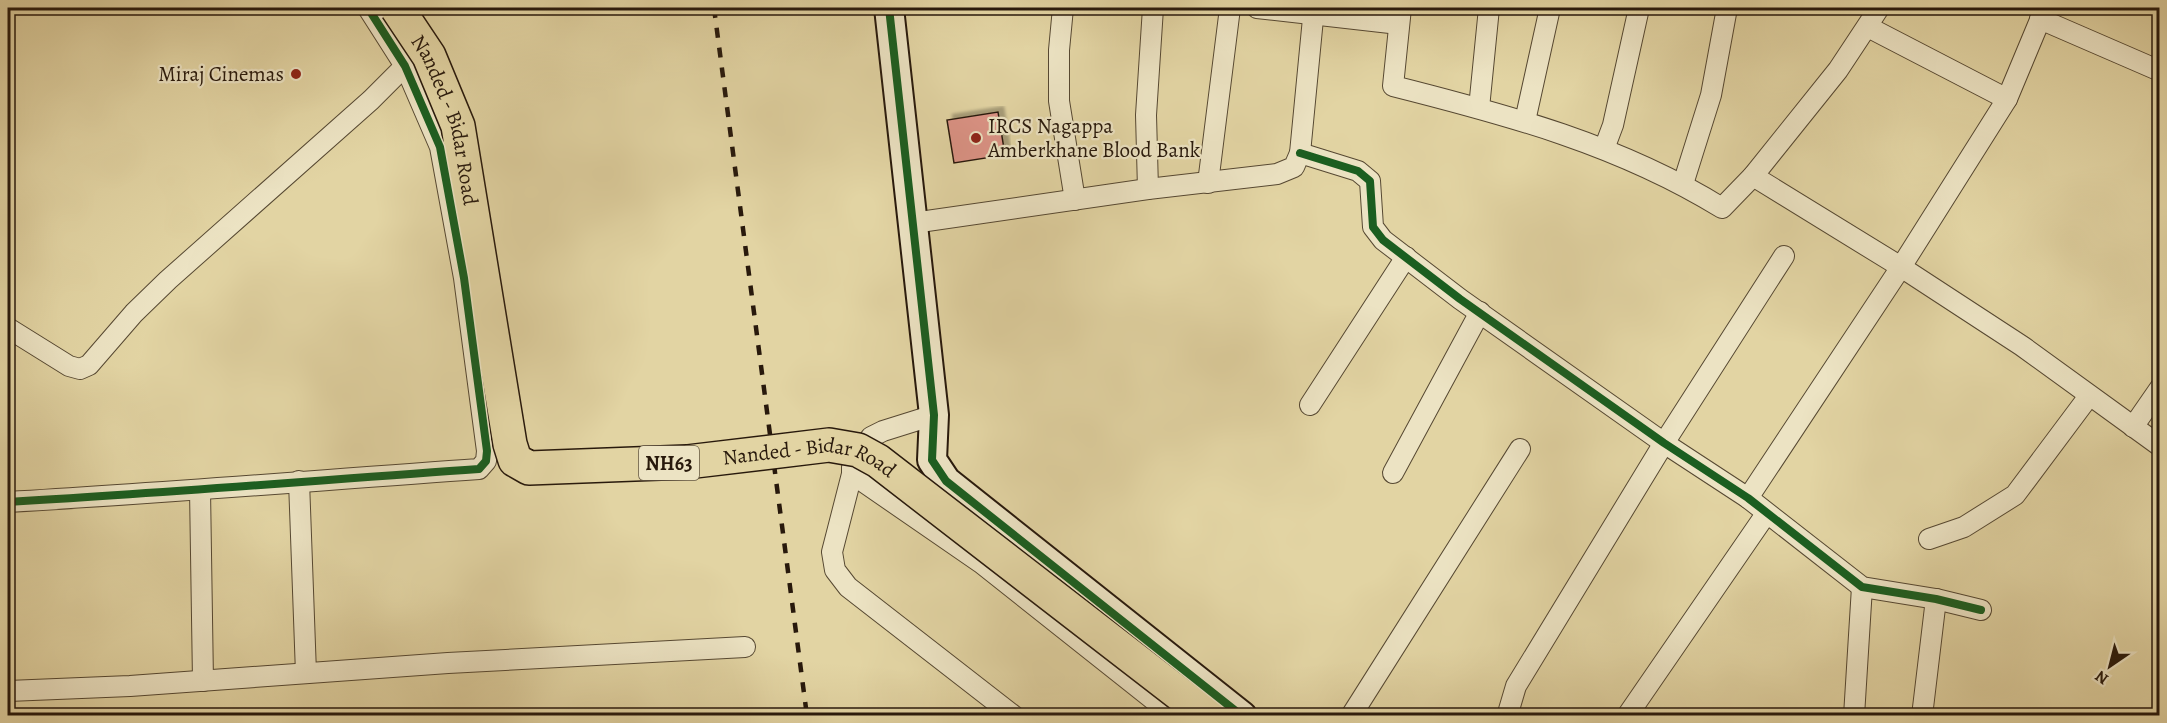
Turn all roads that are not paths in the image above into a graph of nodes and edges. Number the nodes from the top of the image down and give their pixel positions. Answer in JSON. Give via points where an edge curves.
{"nodes":[{"id":1,"x":368,"y":8,"type":"edge"},
{"id":2,"x":397,"y":8,"type":"edge"},
{"id":3,"x":889,"y":8,"type":"edge"},
{"id":4,"x":1063,"y":8,"type":"edge"},
{"id":5,"x":1153,"y":8,"type":"edge"},
{"id":6,"x":1230,"y":8,"type":"edge"},
{"id":7,"x":1257,"y":8,"type":"edge"},
{"id":8,"x":1489,"y":8,"type":"edge"},
{"id":9,"x":1550,"y":8,"type":"edge"},
{"id":10,"x":1639,"y":8,"type":"edge"},
{"id":11,"x":1726,"y":8,"type":"edge"},
{"id":12,"x":1879,"y":8,"type":"edge"},
{"id":13,"x":1314,"y":11,"type":"edge"},
{"id":14,"x":2043,"y":13,"type":"edge"},
{"id":15,"x":1400,"y":16,"type":"edge"},
{"id":16,"x":1868,"y":27,"type":"junction"},
{"id":17,"x":405,"y":66,"type":"junction"},
{"id":18,"x":2160,"y":71,"type":"edge"},
{"id":19,"x":2007,"y":99,"type":"junction"},
{"id":20,"x":1479,"y":108,"type":"junction"},
{"id":21,"x":1525,"y":121,"type":"junction"},
{"id":22,"x":1604,"y":149,"type":"junction"},
{"id":23,"x":1300,"y":153,"type":"junction"},
{"id":24,"x":1753,"y":176,"type":"junction"},
{"id":25,"x":1208,"y":183,"type":"junction"},
{"id":26,"x":1683,"y":184,"type":"junction"},
{"id":27,"x":1149,"y":189,"type":"junction"},
{"id":28,"x":1075,"y":200,"type":"junction"},
{"id":29,"x":913,"y":223,"type":"junction"},
{"id":30,"x":1784,"y":256,"type":"dead end"},
{"id":31,"x":1406,"y":257,"type":"junction"},
{"id":32,"x":1901,"y":267,"type":"junction"},
{"id":33,"x":1479,"y":312,"type":"junction"},
{"id":34,"x":8,"y":328,"type":"edge"},
{"id":35,"x":2160,"y":388,"type":"edge"},
{"id":36,"x":2089,"y":396,"type":"junction"},
{"id":37,"x":1310,"y":405,"type":"dead end"},
{"id":38,"x":934,"y":415,"type":"junction"},
{"id":39,"x":2133,"y":427,"type":"junction"},
{"id":40,"x":1664,"y":443,"type":"junction"},
{"id":41,"x":2160,"y":446,"type":"edge"},
{"id":42,"x":1520,"y":449,"type":"dead end"},
{"id":43,"x":1393,"y":473,"type":"dead end"},
{"id":44,"x":852,"y":474,"type":"junction"},
{"id":45,"x":298,"y":481,"type":"junction"},
{"id":46,"x":200,"y":490,"type":"junction"},
{"id":47,"x":1748,"y":498,"type":"junction"},
{"id":48,"x":8,"y":502,"type":"edge"},
{"id":49,"x":1766,"y":514,"type":"junction"},
{"id":50,"x":1929,"y":539,"type":"dead end"},
{"id":51,"x":1862,"y":587,"type":"junction"},
{"id":52,"x":1936,"y":599,"type":"junction"},
{"id":53,"x":1981,"y":610,"type":"dead end"},
{"id":54,"x":745,"y":647,"type":"dead end"},
{"id":55,"x":306,"y":673,"type":"junction"},
{"id":56,"x":203,"y":681,"type":"junction"},
{"id":57,"x":8,"y":692,"type":"edge"},
{"id":58,"x":1014,"y":716,"type":"edge"},
{"id":59,"x":1174,"y":716,"type":"edge"},
{"id":60,"x":1208,"y":716,"type":"edge"},
{"id":61,"x":1242,"y":716,"type":"edge"},
{"id":62,"x":1351,"y":716,"type":"edge"},
{"id":63,"x":1509,"y":716,"type":"edge"},
{"id":64,"x":1627,"y":716,"type":"edge"},
{"id":65,"x":1854,"y":716,"type":"edge"},
{"id":66,"x":1922,"y":716,"type":"edge"}],
"edges":[{"from":1,"to":17,"type":"street"},
{"from":2,"to":60,"type":"highway","name":"Nanded - Bidar Road","number":"NH63","bridge":true,"via":[[429,56],[458,126],[515,460],[529,468],[687,462],[829,445],[858,450],[896,474]]},
{"from":3,"to":29,"type":"street"},
{"from":4,"to":28,"type":"street","via":[[1059,101]]},
{"from":5,"to":27,"type":"street","via":[[1146,115]]},
{"from":6,"to":25,"type":"street"},
{"from":7,"to":13,"type":"street"},
{"from":8,"to":20,"type":"street"},
{"from":9,"to":21,"type":"street"},
{"from":10,"to":22,"type":"street"},
{"from":11,"to":26,"type":"street","via":[[1711,95]]},
{"from":12,"to":16,"type":"street"},
{"from":13,"to":15,"type":"street"},
{"from":13,"to":23,"type":"street"},
{"from":14,"to":18,"type":"street"},
{"from":14,"to":19,"type":"street"},
{"from":15,"to":20,"type":"street","via":[[1393,86]]},
{"from":16,"to":19,"type":"street"},
{"from":16,"to":24,"type":"street"},
{"from":17,"to":34,"type":"street","via":[[168,280],[88,365],[80,369],[69,366]]},
{"from":17,"to":45,"type":"street","via":[[440,147],[464,278],[486,461],[479,469]]},
{"from":19,"to":32,"type":"street"},
{"from":20,"to":21,"type":"street"},
{"from":21,"to":22,"type":"street"},
{"from":22,"to":26,"type":"street"},
{"from":23,"to":25,"type":"street","via":[[1294,167],[1277,174]]},
{"from":23,"to":31,"type":"street","via":[[1358,171],[1370,182],[1373,227]]},
{"from":24,"to":26,"type":"street","via":[[1722,208]]},
{"from":24,"to":32,"type":"street"},
{"from":25,"to":27,"type":"street"},
{"from":27,"to":28,"type":"street"},
{"from":28,"to":29,"type":"street"},
{"from":29,"to":38,"type":"street"},
{"from":30,"to":40,"type":"street"},
{"from":31,"to":33,"type":"street"},
{"from":31,"to":37,"type":"street"},
{"from":32,"to":36,"type":"street","via":[[2022,346]]},
{"from":32,"to":47,"type":"street"},
{"from":33,"to":40,"type":"street"},
{"from":33,"to":43,"type":"street"},
{"from":35,"to":39,"type":"street"},
{"from":36,"to":39,"type":"street"},
{"from":36,"to":50,"type":"street","via":[[2015,495],[1964,527]]},
{"from":38,"to":44,"type":"street","via":[[871,437],[852,467]]},
{"from":38,"to":61,"type":"street","via":[[932,460],[946,481]]},
{"from":39,"to":41,"type":"street"},
{"from":40,"to":47,"type":"street"},
{"from":40,"to":63,"type":"street","via":[[1516,686]]},
{"from":42,"to":62,"type":"street"},
{"from":44,"to":58,"type":"street","via":[[832,552],[835,570],[848,587]]},
{"from":44,"to":59,"type":"street","via":[[981,563]]},
{"from":45,"to":46,"type":"street"},
{"from":45,"to":55,"type":"street"},
{"from":46,"to":48,"type":"street"},
{"from":46,"to":56,"type":"street"},
{"from":47,"to":49,"type":"street"},
{"from":49,"to":51,"type":"street"},
{"from":49,"to":64,"type":"street"},
{"from":51,"to":52,"type":"street"},
{"from":51,"to":65,"type":"street"},
{"from":52,"to":53,"type":"street"},
{"from":52,"to":66,"type":"street"},
{"from":54,"to":55,"type":"street"},
{"from":55,"to":56,"type":"street"},
{"from":56,"to":57,"type":"street"}]}
